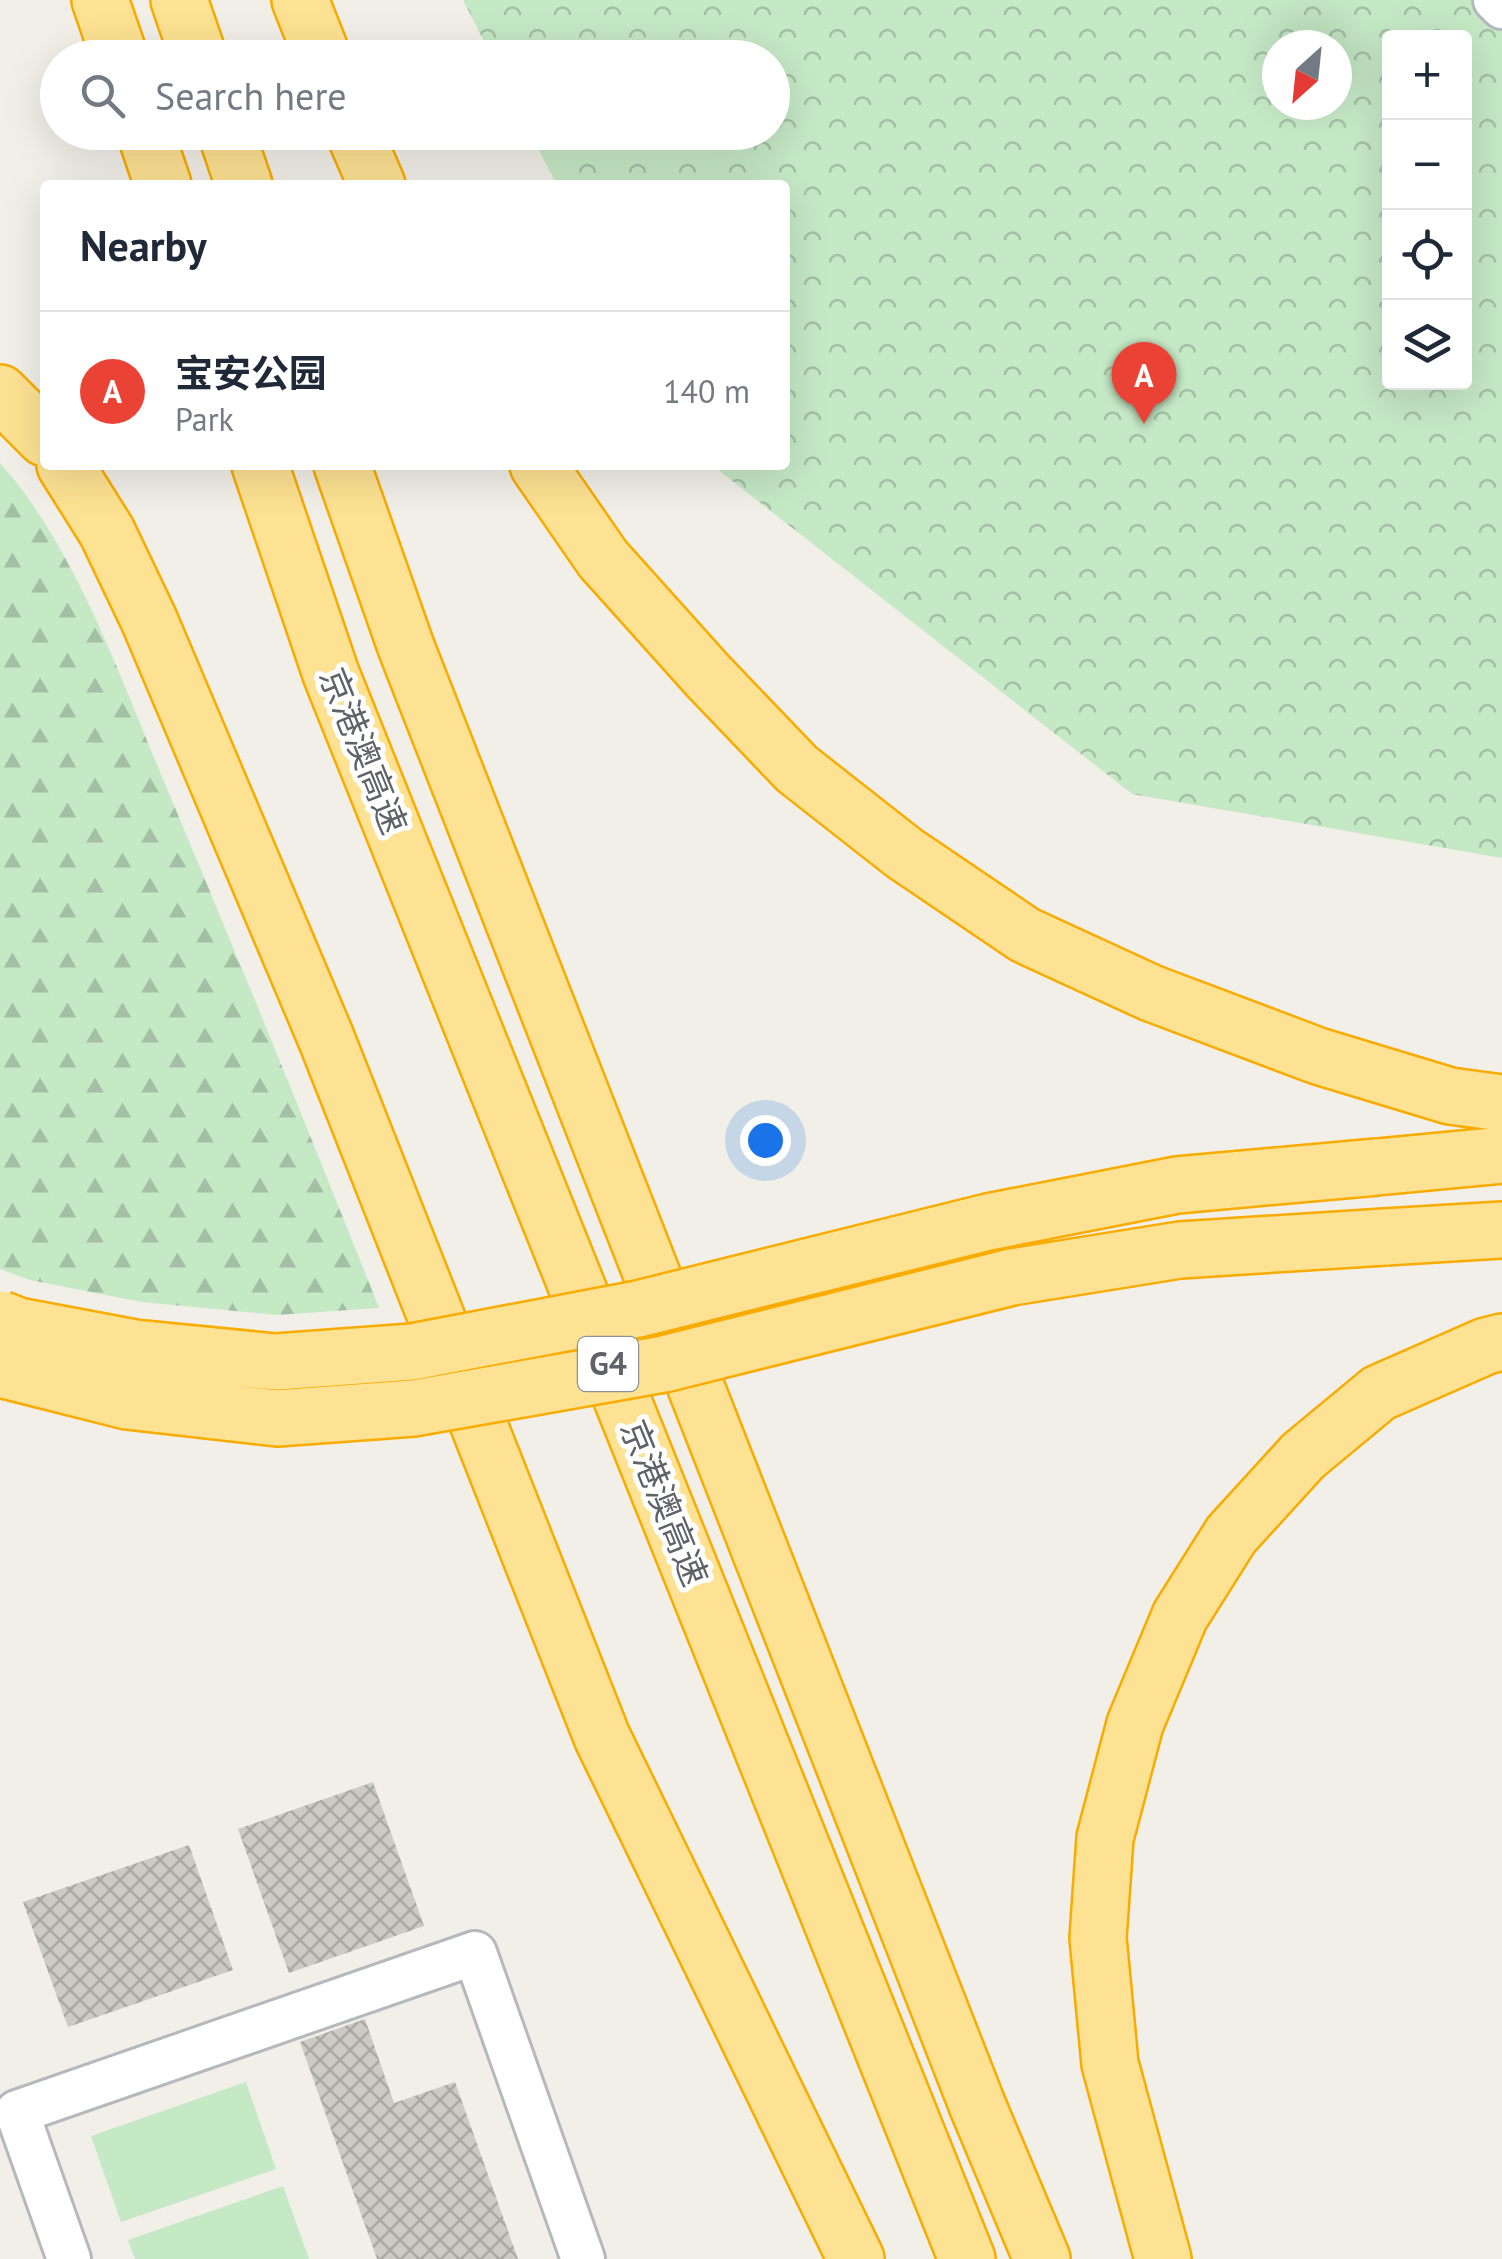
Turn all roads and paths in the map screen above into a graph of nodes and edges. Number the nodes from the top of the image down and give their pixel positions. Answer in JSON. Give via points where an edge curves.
{"nodes":[{"id":1,"x":100,"y":0,"type":"edge"},
{"id":2,"x":179,"y":0,"type":"edge"},
{"id":3,"x":300,"y":0,"type":"edge"},
{"id":4,"x":1495,"y":0,"type":"edge"},
{"id":5,"x":1502,"y":7,"type":"edge"},
{"id":6,"x":114,"y":40,"type":"edge"},
{"id":7,"x":193,"y":40,"type":"edge"},
{"id":8,"x":316,"y":40,"type":"edge"},
{"id":9,"x":152,"y":150,"type":"edge"},
{"id":10,"x":232,"y":150,"type":"edge"},
{"id":11,"x":362,"y":150,"type":"edge"},
{"id":12,"x":162,"y":180,"type":"edge"},
{"id":13,"x":242,"y":180,"type":"edge"},
{"id":14,"x":375,"y":180,"type":"edge"},
{"id":15,"x":0,"y":393,"type":"edge"},
{"id":16,"x":40,"y":433,"type":"edge"},
{"id":17,"x":68,"y":470,"type":"edge"},
{"id":18,"x":262,"y":470,"type":"edge"},
{"id":19,"x":344,"y":470,"type":"edge"},
{"id":20,"x":541,"y":470,"type":"edge"},
{"id":21,"x":1502,"y":1104,"type":"edge"},
{"id":22,"x":1502,"y":1156,"type":"edge"},
{"id":23,"x":1502,"y":1230,"type":"edge"},
{"id":24,"x":0,"y":1319,"type":"edge"},
{"id":25,"x":1502,"y":1342,"type":"edge"},
{"id":26,"x":0,"y":1370,"type":"edge"},
{"id":27,"x":69,"y":2259,"type":"edge"},
{"id":28,"x":583,"y":2259,"type":"edge"},
{"id":29,"x":856,"y":2259,"type":"edge"},
{"id":30,"x":966,"y":2259,"type":"edge"},
{"id":31,"x":1042,"y":2259,"type":"edge"},
{"id":32,"x":1163,"y":2259,"type":"edge"}],
"edges":[{"from":1,"to":6,"type":"highway"},
{"from":2,"to":7,"type":"highway"},
{"from":3,"to":8,"type":"highway"},
{"from":4,"to":5,"type":"street"},
{"from":9,"to":12,"type":"highway"},
{"from":10,"to":13,"type":"highway"},
{"from":11,"to":14,"type":"highway"},
{"from":15,"to":16,"type":"highway"},
{"from":17,"to":29,"type":"highway","via":[[107,532],[157,638],[326,1038],[602,1737]]},
{"from":18,"to":30,"type":"highway","name":"京港澳高速","number":"G4","via":[[332,674]]},
{"from":19,"to":31,"type":"highway","name":"京港澳高速","number":"G4","via":[[406,648]]},
{"from":20,"to":21,"type":"highway","via":[[603,559],[797,769],[1025,935],[1151,993],[1318,1056],[1450,1096]]},
{"from":22,"to":24,"type":"highway","bridge":true,"via":[[1177,1185],[988,1222],[638,1309],[412,1352],[276,1362],[135,1348]]},
{"from":23,"to":26,"type":"highway","bridge":true,"via":[[1180,1250],[1012,1278],[664,1364],[414,1408],[277,1418],[127,1401]]},
{"from":25,"to":32,"type":"highway","via":[[1380,1392],[1303,1456],[1231,1535],[1180,1616],[1136,1724],[1105,1838],[1098,1938],[1110,2064]]},
{"from":27,"to":28,"type":"street","via":[[17,2112],[475,1953]]}]}
